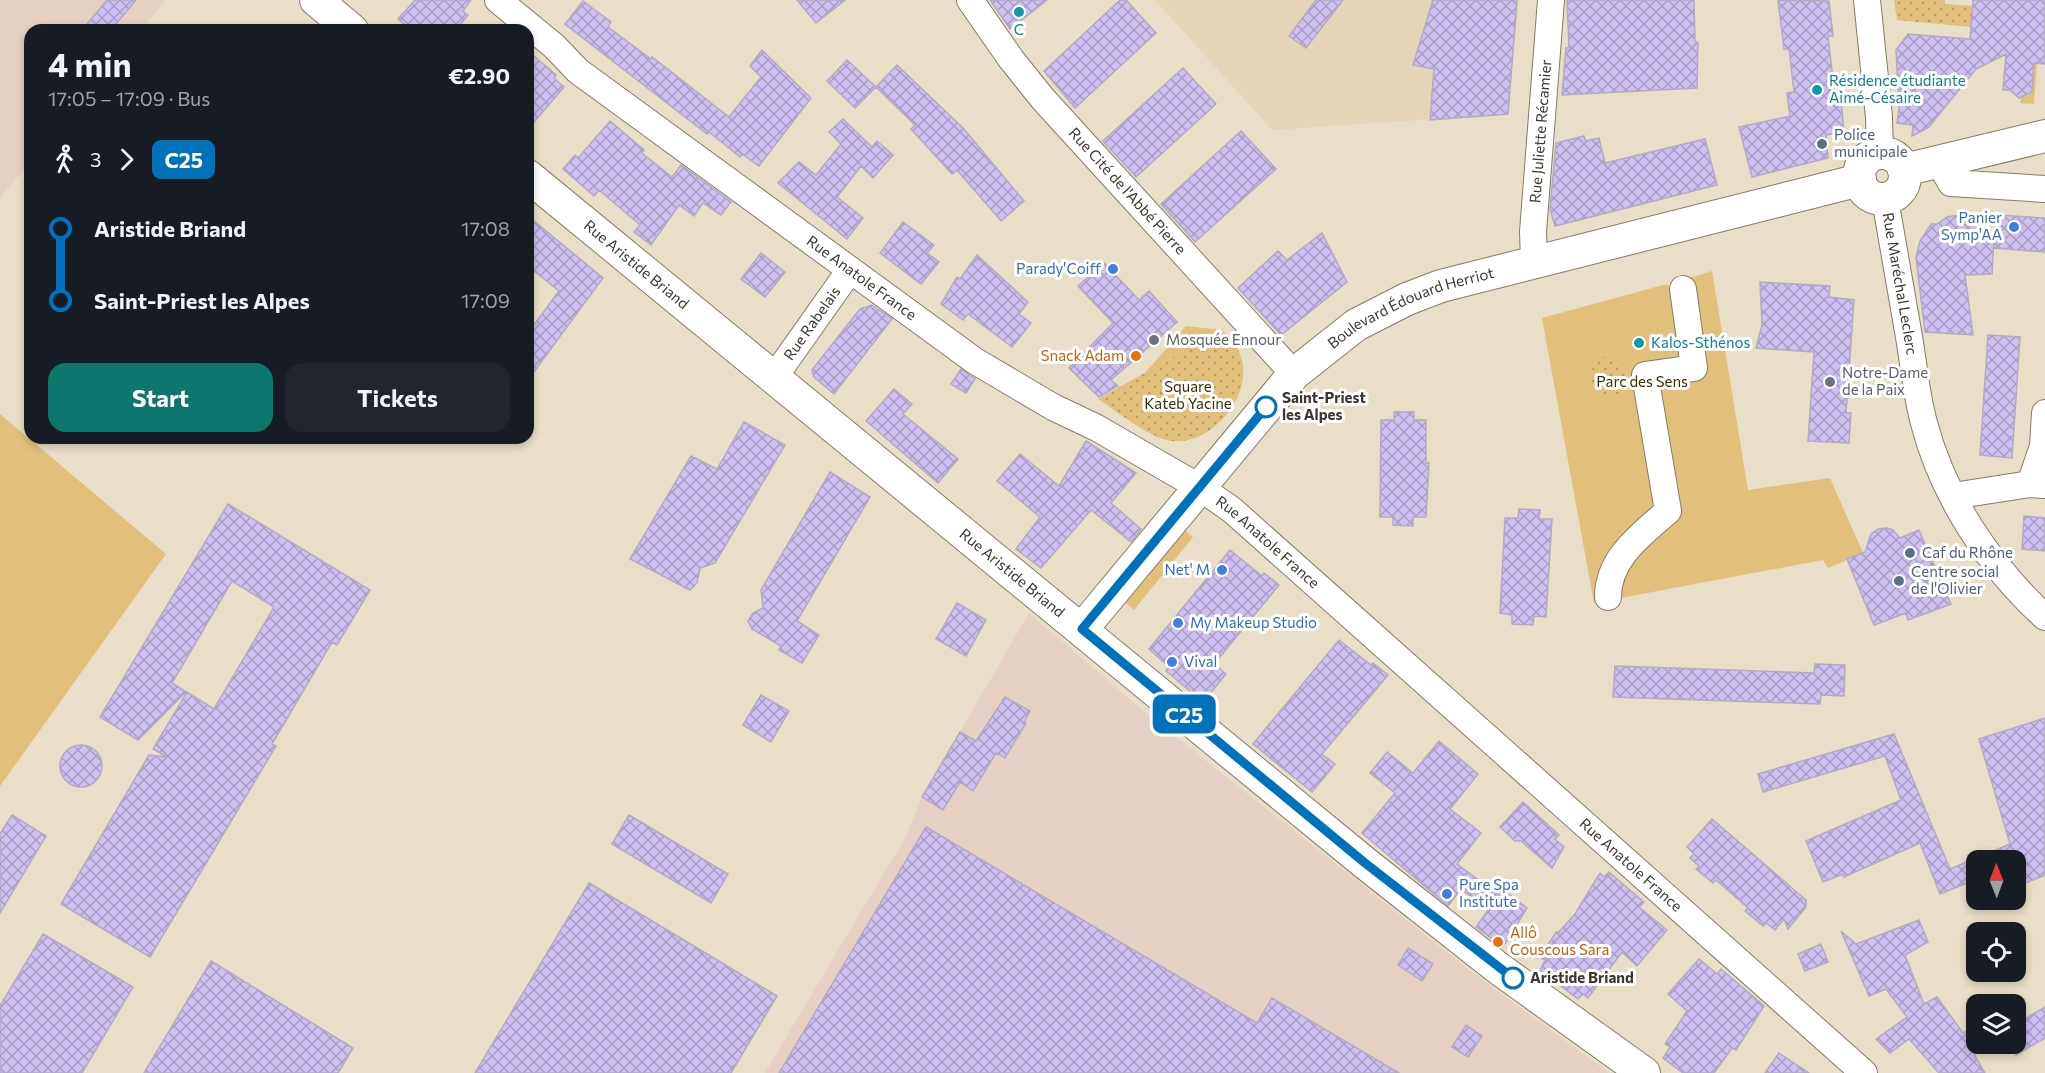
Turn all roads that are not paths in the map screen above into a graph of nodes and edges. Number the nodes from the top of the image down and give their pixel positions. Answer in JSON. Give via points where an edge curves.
{"nodes":[{"id":1,"x":316,"y":0,"type":"edge"},
{"id":2,"x":498,"y":0,"type":"edge"},
{"id":3,"x":970,"y":0,"type":"edge"},
{"id":4,"x":1551,"y":0,"type":"edge"},
{"id":5,"x":1867,"y":0,"type":"edge"},
{"id":6,"x":345,"y":24,"type":"edge"},
{"id":7,"x":527,"y":24,"type":"edge"},
{"id":8,"x":534,"y":30,"type":"edge"},
{"id":9,"x":2045,"y":136,"type":"edge"},
{"id":10,"x":1892,"y":161,"type":"junction"},
{"id":11,"x":1939,"y":162,"type":"junction"},
{"id":12,"x":1860,"y":180,"type":"junction"},
{"id":13,"x":534,"y":181,"type":"edge"},
{"id":14,"x":2045,"y":189,"type":"edge"},
{"id":15,"x":1885,"y":199,"type":"junction"},
{"id":16,"x":1534,"y":261,"type":"junction"},
{"id":17,"x":850,"y":270,"type":"junction"},
{"id":18,"x":1683,"y":289,"type":"dead end"},
{"id":19,"x":1294,"y":374,"type":"junction"},
{"id":20,"x":773,"y":379,"type":"junction"},
{"id":21,"x":2045,"y":413,"type":"edge"},
{"id":22,"x":2037,"y":484,"type":"edge"},
{"id":23,"x":1199,"y":488,"type":"junction"},
{"id":24,"x":1953,"y":496,"type":"junction"},
{"id":25,"x":1608,"y":597,"type":"dead end"},
{"id":26,"x":2045,"y":617,"type":"edge"},
{"id":27,"x":1082,"y":629,"type":"junction"},
{"id":28,"x":1644,"y":1073,"type":"edge"},
{"id":29,"x":1864,"y":1073,"type":"edge"}],
"edges":[{"from":1,"to":6,"type":"main road"},
{"from":2,"to":7,"type":"street","name":"Rue Anatole France"},
{"from":3,"to":19,"type":"street","name":"Rue Cité de l'Abbé Pierre","via":[[1043,99]]},
{"from":4,"to":16,"type":"street","name":"Rue Juliette Récamier"},
{"from":5,"to":10,"type":"street","via":[[1879,117]]},
{"from":8,"to":17,"type":"street","name":"Rue Anatole France","via":[[578,71]]},
{"from":9,"to":11,"type":"main road"},
{"from":10,"to":11,"type":"main road"},
{"from":10,"to":12,"type":"main road","via":[[1864,162]]},
{"from":10,"to":15,"type":"main road","via":[[1901,188]]},
{"from":11,"to":14,"type":"street","via":[[1951,183]]},
{"from":12,"to":15,"type":"main road","via":[[1869,194]]},
{"from":12,"to":16,"type":"main road","name":"Boulevard Édouard Herriot"},
{"from":13,"to":20,"type":"main road","name":"Rue Aristide Briand"},
{"from":15,"to":24,"type":"street","name":"Rue Maréchal Leclerc","via":[[1922,413],[1936,461]]},
{"from":16,"to":19,"type":"main road","name":"Boulevard Édouard Herriot","via":[[1407,299],[1356,325]]},
{"from":17,"to":20,"type":"street","name":"Rue Rabelais"},
{"from":17,"to":23,"type":"street","name":"Rue Anatole France","via":[[975,361]]},
{"from":18,"to":25,"type":"street","via":[[1694,368],[1646,375],[1668,511],[1629,544],[1608,580]]},
{"from":19,"to":23,"type":"main road","name":"Boulevard Édouard Herriot"},
{"from":20,"to":27,"type":"main road","name":"Rue Aristide Briand"},
{"from":21,"to":22,"type":"street"},
{"from":22,"to":24,"type":"street"},
{"from":23,"to":27,"type":"main road","name":"Boulevard Édouard Herriot"},
{"from":23,"to":29,"type":"street","name":"Rue Anatole France","via":[[1238,516]]},
{"from":24,"to":26,"type":"street","name":"Rue Maréchal Leclerc","via":[[1997,567]]},
{"from":27,"to":28,"type":"main road","name":"Rue Aristide Briand","via":[[1498,968]]}]}
